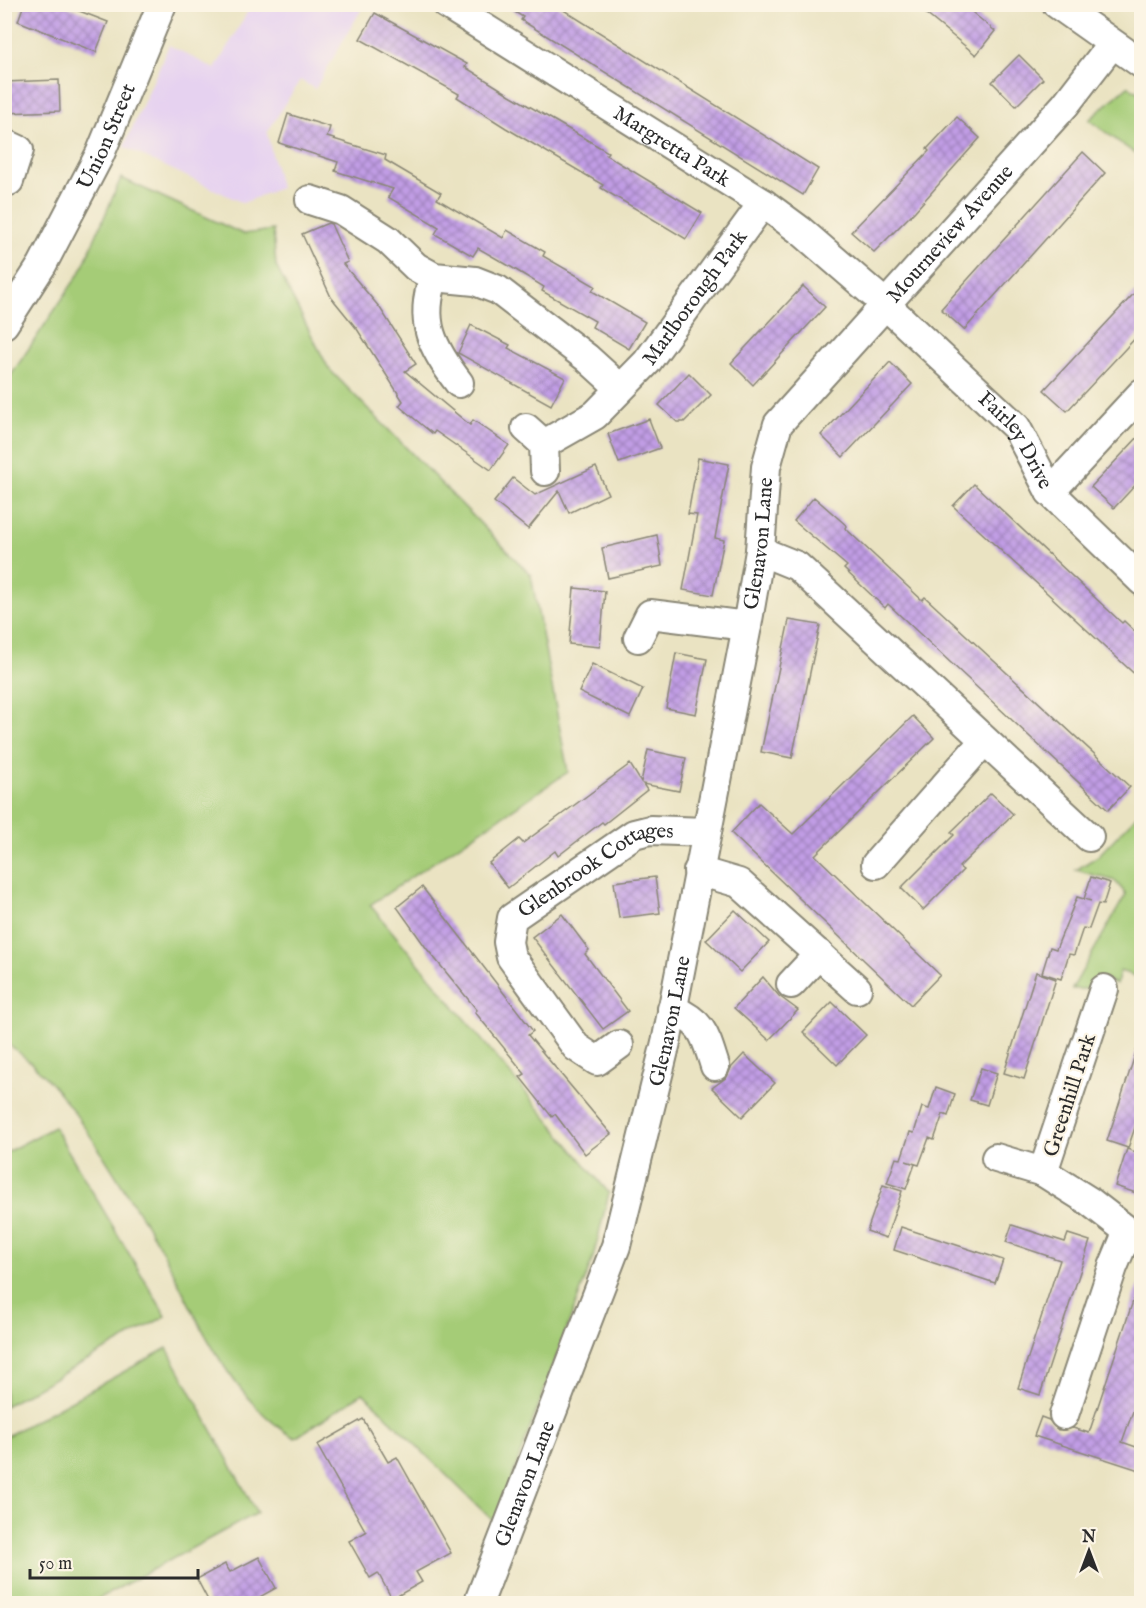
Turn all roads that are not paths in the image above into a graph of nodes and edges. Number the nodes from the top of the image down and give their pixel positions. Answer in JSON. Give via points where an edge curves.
{"nodes":[{"id":1,"x":162,"y":4,"type":"edge"},
{"id":2,"x":446,"y":4,"type":"edge"},
{"id":3,"x":1057,"y":4,"type":"edge"},
{"id":4,"x":1112,"y":44,"type":"junction"},
{"id":5,"x":1142,"y":64,"type":"edge"},
{"id":6,"x":4,"y":143,"type":"edge"},
{"id":7,"x":9,"y":181,"type":"dead end"},
{"id":8,"x":310,"y":200,"type":"dead end"},
{"id":9,"x":763,"y":203,"type":"junction"},
{"id":10,"x":434,"y":277,"type":"junction"},
{"id":11,"x":885,"y":304,"type":"junction"},
{"id":12,"x":4,"y":324,"type":"edge"},
{"id":13,"x":459,"y":383,"type":"dead end"},
{"id":14,"x":620,"y":388,"type":"junction"},
{"id":15,"x":1142,"y":393,"type":"edge"},
{"id":16,"x":782,"y":417,"type":"joint"},
{"id":17,"x":538,"y":448,"type":"dead end"},
{"id":18,"x":1050,"y":492,"type":"junction"},
{"id":19,"x":760,"y":551,"type":"junction"},
{"id":20,"x":1142,"y":581,"type":"edge"},
{"id":21,"x":747,"y":626,"type":"junction"},
{"id":22,"x":638,"y":638,"type":"dead end"},
{"id":23,"x":984,"y":741,"type":"junction"},
{"id":24,"x":706,"y":832,"type":"junction"},
{"id":25,"x":1089,"y":837,"type":"dead end"},
{"id":26,"x":876,"y":864,"type":"dead end"},
{"id":27,"x":698,"y":871,"type":"junction"},
{"id":28,"x":819,"y":954,"type":"junction"},
{"id":29,"x":791,"y":984,"type":"dead end"},
{"id":30,"x":857,"y":989,"type":"dead end"},
{"id":31,"x":1104,"y":989,"type":"dead end"},
{"id":32,"x":672,"y":1009,"type":"junction"},
{"id":33,"x":619,"y":1045,"type":"dead end"},
{"id":34,"x":715,"y":1066,"type":"dead end"},
{"id":35,"x":996,"y":1158,"type":"dead end"},
{"id":36,"x":1043,"y":1172,"type":"junction"},
{"id":37,"x":1135,"y":1236,"type":"edge"},
{"id":38,"x":1064,"y":1415,"type":"dead end"},
{"id":39,"x":478,"y":1604,"type":"edge"}],
"edges":[{"from":1,"to":12,"type":"street","name":"Union Street","via":[[100,154],[42,265]]},
{"from":2,"to":9,"type":"street","name":"Margretta Park"},
{"from":3,"to":4,"type":"street"},
{"from":4,"to":5,"type":"street"},
{"from":4,"to":11,"type":"street","name":"Mourneview Avenue","via":[[1065,105]]},
{"from":6,"to":7,"type":"street","via":[[19,150]]},
{"from":8,"to":10,"type":"street","via":[[340,210]]},
{"from":9,"to":11,"type":"street","name":"Margretta Park"},
{"from":9,"to":14,"type":"street","name":"Marlborough Park","via":[[647,362]]},
{"from":10,"to":13,"type":"street","via":[[426,299],[432,342]]},
{"from":10,"to":14,"type":"street","via":[[476,281],[498,290]]},
{"from":11,"to":16,"type":"street","name":"Mourneview Avenue"},
{"from":11,"to":18,"type":"street","name":"Fairley Drive","via":[[1016,427]]},
{"from":14,"to":17,"type":"street","name":"Marlborough Park","via":[[595,415]]},
{"from":15,"to":18,"type":"street"},
{"from":16,"to":19,"type":"street","name":"Glenavon Lane","via":[[766,467]]},
{"from":18,"to":20,"type":"street","name":"Fairley Drive"},
{"from":19,"to":21,"type":"street","name":"Glenavon Lane"},
{"from":19,"to":23,"type":"street","via":[[797,566]]},
{"from":21,"to":22,"type":"street","via":[[650,614]]},
{"from":21,"to":24,"type":"street","name":"Glenavon Lane"},
{"from":23,"to":25,"type":"street"},
{"from":23,"to":26,"type":"street"},
{"from":24,"to":27,"type":"street","name":"Glenavon Lane"},
{"from":24,"to":33,"type":"street","name":"Glenbrook Cottages","via":[[650,830],[634,834],[512,918],[508,942],[511,957],[576,1047],[597,1061]]},
{"from":27,"to":28,"type":"street","via":[[739,883]]},
{"from":27,"to":32,"type":"street","name":"Glenavon Lane"},
{"from":28,"to":29,"type":"street"},
{"from":28,"to":30,"type":"street"},
{"from":31,"to":36,"type":"street","name":"Greenhill Park"},
{"from":32,"to":34,"type":"street","via":[[693,1017]]},
{"from":32,"to":39,"type":"street","name":"Glenavon Lane","via":[[616,1246]]},
{"from":35,"to":36,"type":"street"},
{"from":36,"to":37,"type":"street","name":"Greenhill Park"},
{"from":37,"to":38,"type":"street","name":"Greenhill Park","via":[[1113,1267]]}]}
